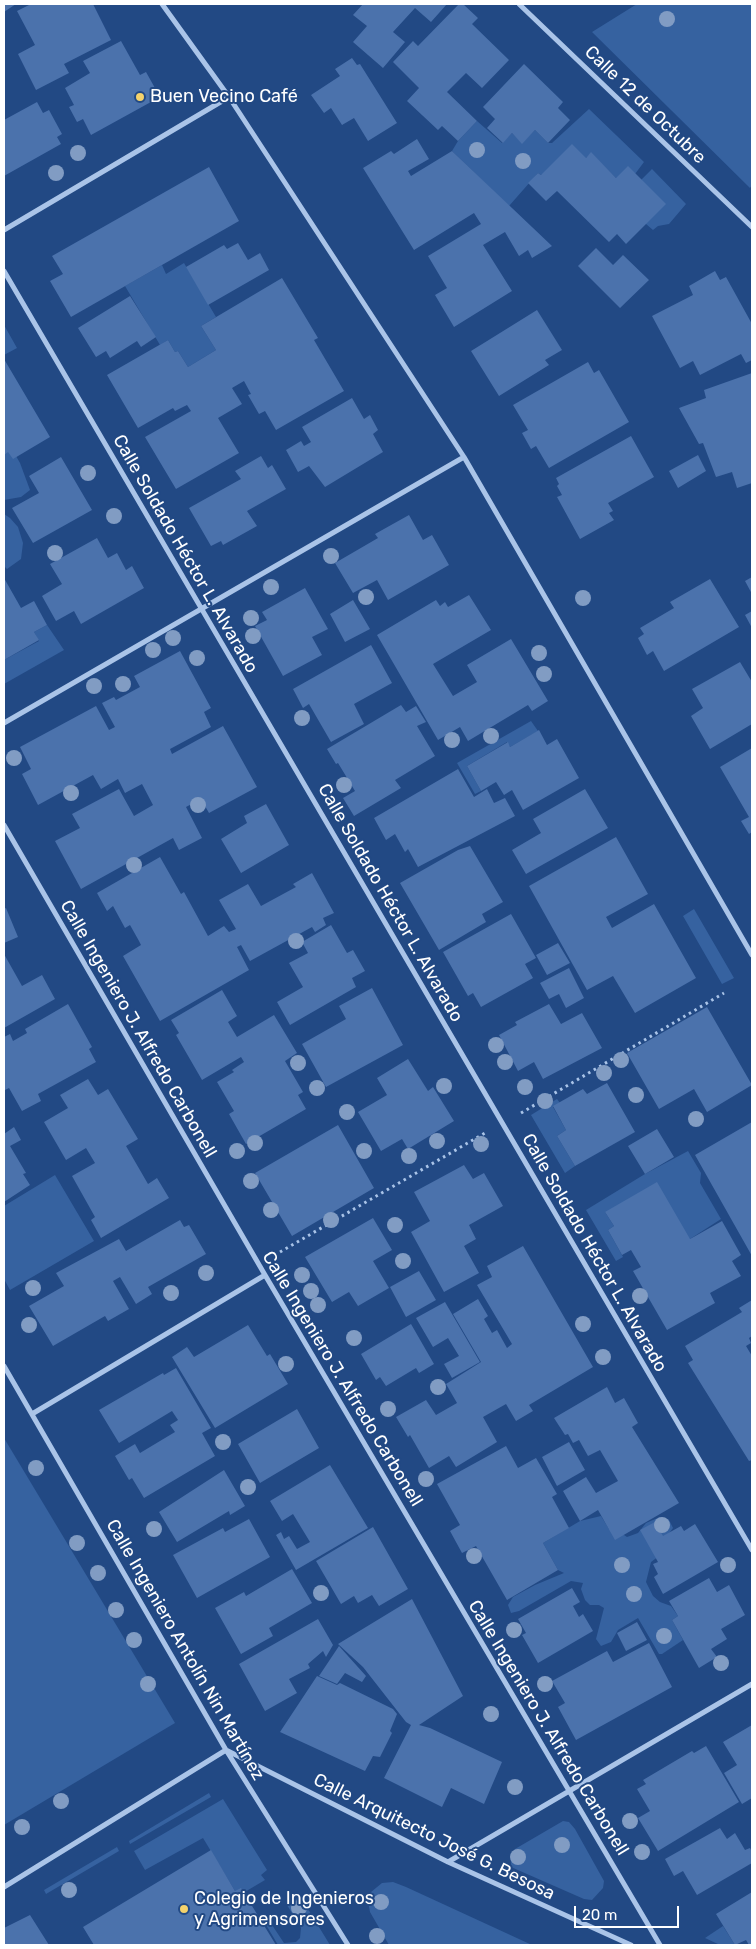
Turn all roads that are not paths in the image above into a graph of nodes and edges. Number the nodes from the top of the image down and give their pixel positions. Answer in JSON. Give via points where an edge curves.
{"nodes":[{"id":1,"x":162,"y":4,"type":"edge"},
{"id":2,"x":519,"y":4,"type":"edge"},
{"id":3,"x":229,"y":97,"type":"junction"},
{"id":4,"x":752,"y":227,"type":"edge"},
{"id":5,"x":4,"y":230,"type":"edge"},
{"id":6,"x":4,"y":271,"type":"edge"},
{"id":7,"x":464,"y":457,"type":"junction"},
{"id":8,"x":202,"y":608,"type":"junction"},
{"id":9,"x":4,"y":722,"type":"edge"},
{"id":10,"x":4,"y":825,"type":"edge"},
{"id":11,"x":752,"y":954,"type":"edge"},
{"id":12,"x":265,"y":1275,"type":"junction"},
{"id":13,"x":4,"y":1366,"type":"edge"},
{"id":14,"x":32,"y":1414,"type":"junction"},
{"id":15,"x":752,"y":1550,"type":"edge"},
{"id":16,"x":752,"y":1684,"type":"edge"},
{"id":17,"x":226,"y":1750,"type":"junction"},
{"id":18,"x":570,"y":1791,"type":"junction"},
{"id":19,"x":448,"y":1862,"type":"junction"},
{"id":20,"x":4,"y":1887,"type":"edge"},
{"id":21,"x":348,"y":1945,"type":"edge"},
{"id":22,"x":631,"y":1945,"type":"edge"},
{"id":23,"x":660,"y":1945,"type":"edge"}],
"edges":[{"from":1,"to":3,"type":"street"},
{"from":2,"to":4,"type":"street","name":"Calle 12 de Octubre"},
{"from":3,"to":5,"type":"street"},
{"from":3,"to":7,"type":"street"},
{"from":6,"to":8,"type":"street","name":"Calle Soldado Héctor L. Alvarado"},
{"from":7,"to":8,"type":"street"},
{"from":7,"to":11,"type":"street"},
{"from":8,"to":9,"type":"street"},
{"from":8,"to":15,"type":"street","name":"Calle Soldado Héctor L. Alvarado"},
{"from":10,"to":12,"type":"street","name":"Calle Ingeniero J. Alfredo Carbonell"},
{"from":12,"to":14,"type":"street"},
{"from":12,"to":18,"type":"street","name":"Calle Ingeniero J. Alfredo Carbonell"},
{"from":13,"to":14,"type":"street","name":"Calle Ingeniero Antolín Nin Martínez"},
{"from":14,"to":17,"type":"street","name":"Calle Ingeniero Antolín Nin Martínez"},
{"from":16,"to":18,"type":"street"},
{"from":17,"to":19,"type":"street","name":"Calle Arquitecto José G. Besosa"},
{"from":17,"to":20,"type":"street"},
{"from":17,"to":21,"type":"street","name":"Calle Ingeniero Antolín Nin Martínez"},
{"from":18,"to":19,"type":"street"},
{"from":18,"to":23,"type":"street","name":"Calle Ingeniero J. Alfredo Carbonell"},
{"from":19,"to":22,"type":"street","name":"Calle Arquitecto José G. Besosa"}]}
